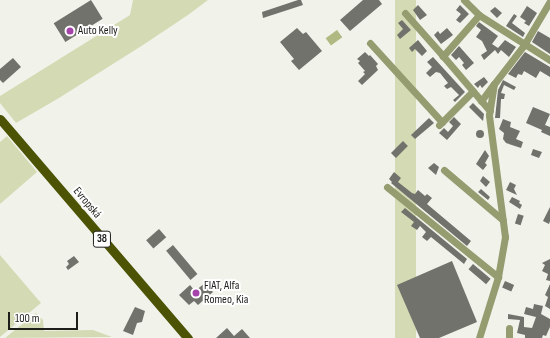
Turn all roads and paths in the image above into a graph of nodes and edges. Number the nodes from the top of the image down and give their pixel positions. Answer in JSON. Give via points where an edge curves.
{"nodes":[{"id":1,"x":464,"y":0,"type":"edge"},
{"id":2,"x":550,"y":1,"type":"edge"},
{"id":3,"x":405,"y":13,"type":"dead end"},
{"id":4,"x":479,"y":15,"type":"junction"},
{"id":5,"x":370,"y":43,"type":"dead end"},
{"id":6,"x":524,"y":44,"type":"junction"},
{"id":7,"x":443,"y":56,"type":"junction"},
{"id":8,"x":550,"y":60,"type":"edge"},
{"id":9,"x":494,"y":84,"type":"junction"},
{"id":10,"x":473,"y":91,"type":"junction"},
{"id":11,"x":481,"y":101,"type":"junction"},
{"id":12,"x":490,"y":111,"type":"junction"},
{"id":13,"x":0,"y":119,"type":"edge"},
{"id":14,"x":444,"y":170,"type":"dead end"},
{"id":15,"x":387,"y":187,"type":"dead end"},
{"id":16,"x":503,"y":220,"type":"junction"},
{"id":17,"x":498,"y":277,"type":"junction"},
{"id":18,"x":509,"y":328,"type":"dead end"},
{"id":19,"x":188,"y":338,"type":"edge"},
{"id":20,"x":479,"y":338,"type":"edge"},
{"id":21,"x":509,"y":338,"type":"edge"}],
"edges":[{"from":1,"to":4,"type":"street"},
{"from":2,"to":6,"type":"street"},
{"from":3,"to":7,"type":"street"},
{"from":4,"to":6,"type":"street"},
{"from":4,"to":7,"type":"street"},
{"from":5,"to":10,"type":"street","via":[[441,123]]},
{"from":6,"to":8,"type":"street"},
{"from":6,"to":9,"type":"street"},
{"from":7,"to":10,"type":"street"},
{"from":9,"to":11,"type":"street"},
{"from":9,"to":12,"type":"street"},
{"from":10,"to":11,"type":"street"},
{"from":11,"to":12,"type":"street"},
{"from":12,"to":16,"type":"street"},
{"from":13,"to":19,"type":"main road","name":"Evropská","number":"38"},
{"from":14,"to":16,"type":"street"},
{"from":15,"to":17,"type":"street"},
{"from":16,"to":17,"type":"street","via":[[505,237]]},
{"from":17,"to":20,"type":"street"},
{"from":18,"to":21,"type":"street"}]}
